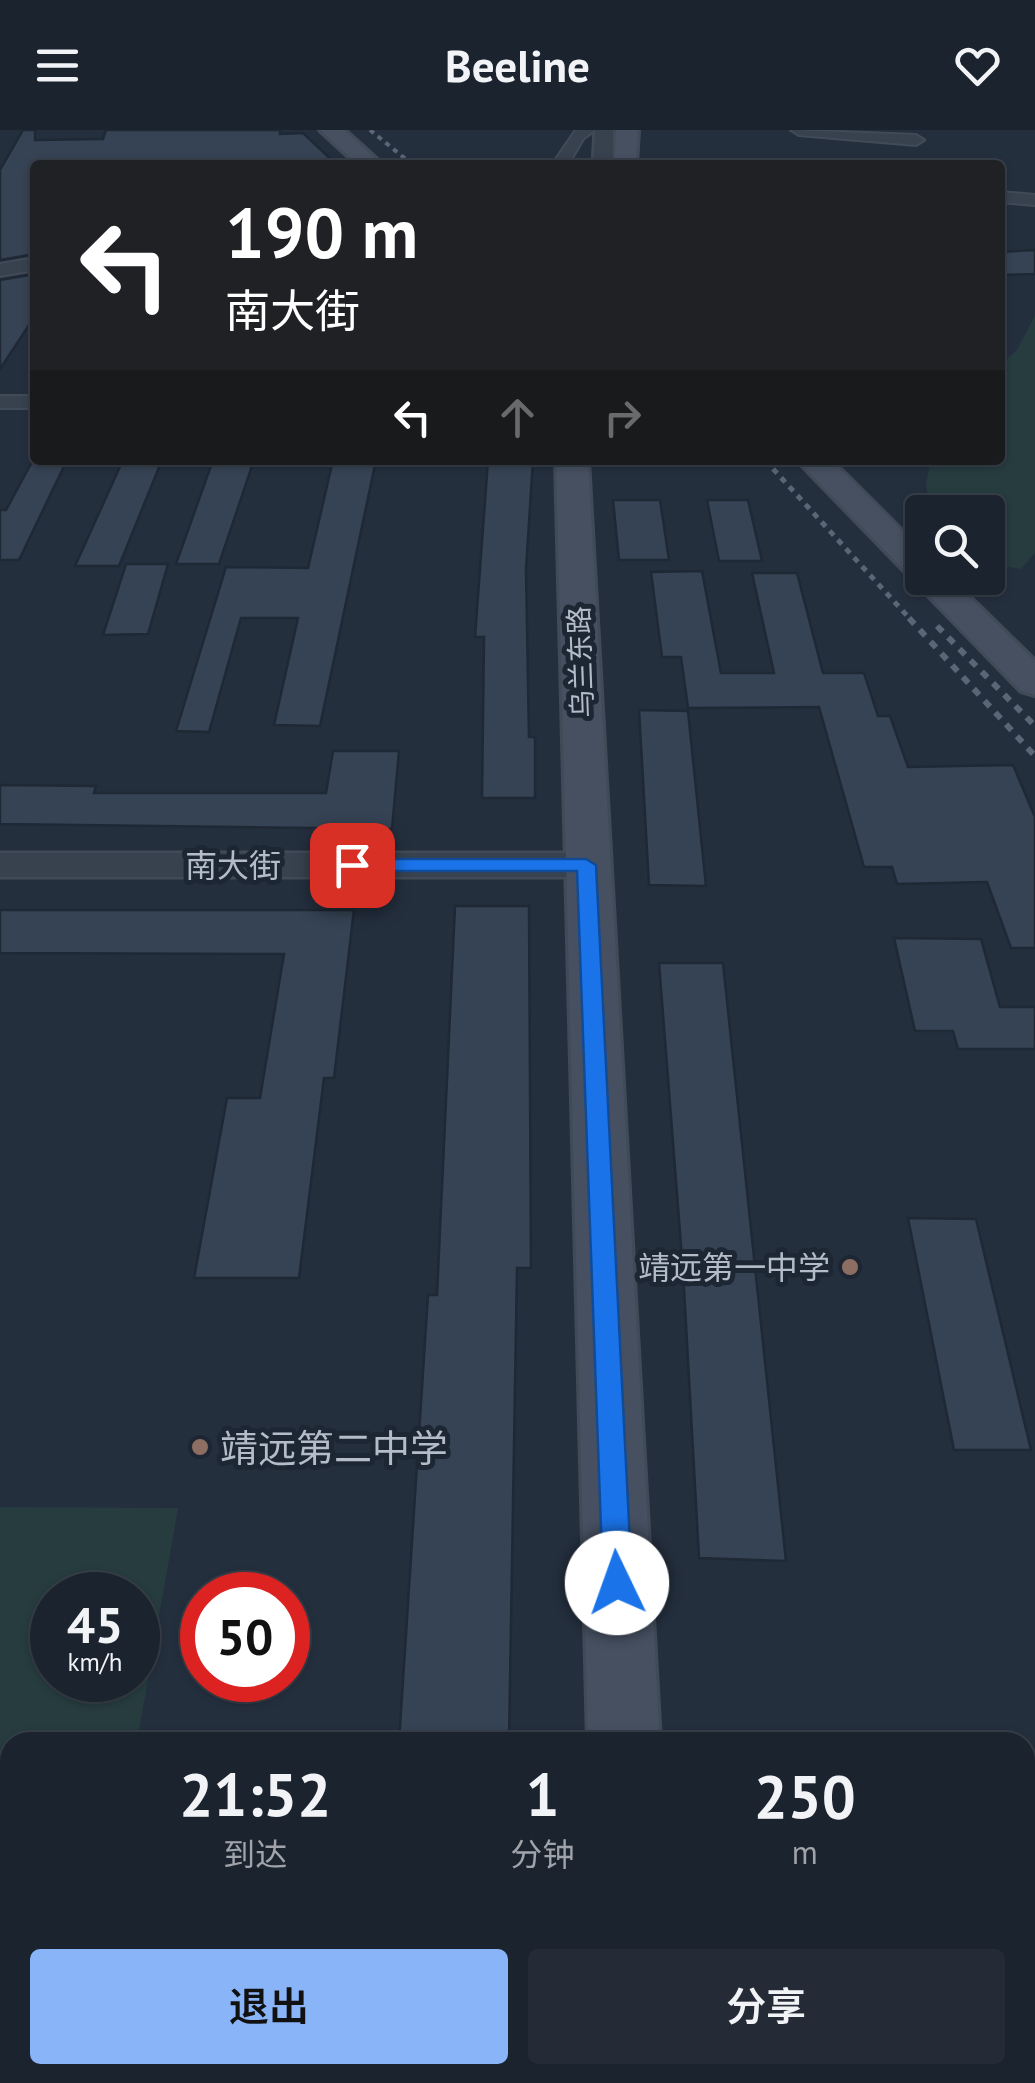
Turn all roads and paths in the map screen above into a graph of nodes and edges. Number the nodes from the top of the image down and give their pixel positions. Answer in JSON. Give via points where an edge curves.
{"nodes":[{"id":1,"x":331,"y":130,"type":"edge"},
{"id":2,"x":587,"y":130,"type":"edge"},
{"id":3,"x":604,"y":130,"type":"edge"},
{"id":4,"x":626,"y":130,"type":"edge"},
{"id":5,"x":799,"y":130,"type":"edge"},
{"id":6,"x":916,"y":140,"type":"dead end"},
{"id":7,"x":366,"y":160,"type":"edge"},
{"id":8,"x":563,"y":160,"type":"edge"},
{"id":9,"x":604,"y":160,"type":"edge"},
{"id":10,"x":624,"y":160,"type":"edge"},
{"id":11,"x":1005,"y":197,"type":"edge"},
{"id":12,"x":1035,"y":200,"type":"edge"},
{"id":13,"x":30,"y":265,"type":"edge"},
{"id":14,"x":1,"y":271,"type":"edge"},
{"id":15,"x":0,"y":402,"type":"edge"},
{"id":16,"x":30,"y":402,"type":"edge"},
{"id":17,"x":572,"y":465,"type":"edge"},
{"id":18,"x":817,"y":465,"type":"edge"},
{"id":19,"x":905,"y":553,"type":"edge"},
{"id":20,"x":947,"y":595,"type":"edge"},
{"id":21,"x":1035,"y":682,"type":"edge"},
{"id":22,"x":0,"y":865,"type":"edge"},
{"id":23,"x":586,"y":865,"type":"junction"},
{"id":24,"x":624,"y":1732,"type":"edge"}],
"edges":[{"from":1,"to":7,"type":"main road"},
{"from":2,"to":8,"type":"street"},
{"from":3,"to":9,"type":"street"},
{"from":4,"to":10,"type":"main road"},
{"from":5,"to":6,"type":"street"},
{"from":11,"to":12,"type":"street"},
{"from":13,"to":14,"type":"street"},
{"from":15,"to":16,"type":"street"},
{"from":17,"to":23,"type":"main road","name":"乌兰东路"},
{"from":18,"to":19,"type":"main road"},
{"from":20,"to":21,"type":"main road"},
{"from":22,"to":23,"type":"street","name":"南大街"},
{"from":23,"to":24,"type":"main road","name":"乌兰东路"}]}
